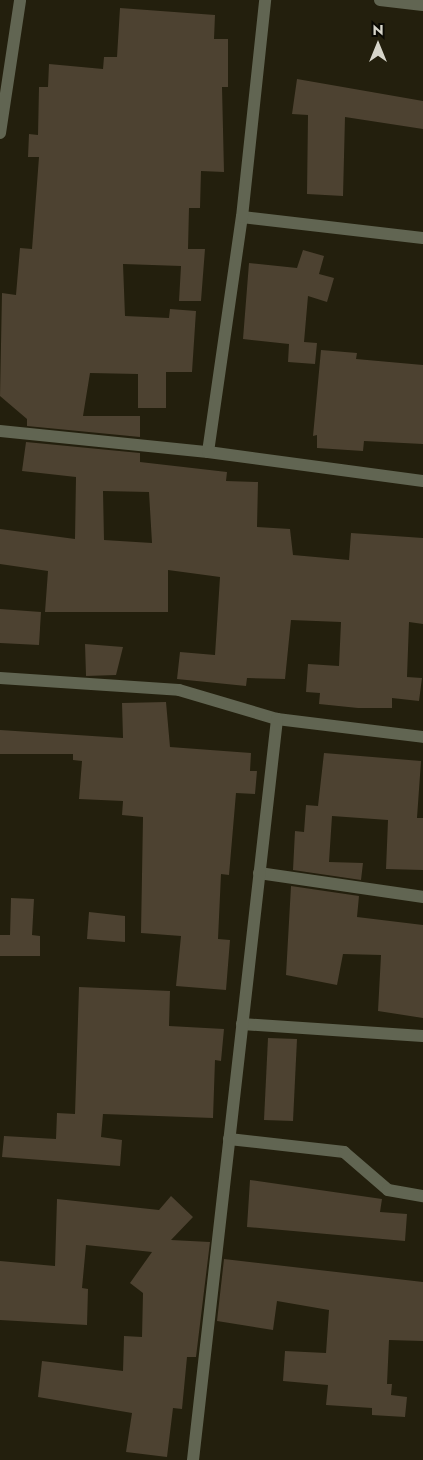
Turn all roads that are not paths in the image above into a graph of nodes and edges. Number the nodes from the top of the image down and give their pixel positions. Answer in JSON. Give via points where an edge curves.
{"nodes":[{"id":1,"x":20,"y":0,"type":"edge"},
{"id":2,"x":265,"y":0,"type":"edge"},
{"id":3,"x":380,"y":0,"type":"edge"},
{"id":4,"x":423,"y":5,"type":"edge"},
{"id":5,"x":0,"y":132,"type":"edge"},
{"id":6,"x":242,"y":217,"type":"junction"},
{"id":7,"x":423,"y":238,"type":"edge"},
{"id":8,"x":0,"y":431,"type":"edge"},
{"id":9,"x":208,"y":452,"type":"junction"},
{"id":10,"x":423,"y":481,"type":"edge"},
{"id":11,"x":0,"y":678,"type":"edge"},
{"id":12,"x":277,"y":719,"type":"junction"},
{"id":13,"x":423,"y":737,"type":"edge"},
{"id":14,"x":259,"y":873,"type":"junction"},
{"id":15,"x":423,"y":897,"type":"edge"},
{"id":16,"x":242,"y":1024,"type":"junction"},
{"id":17,"x":423,"y":1036,"type":"edge"},
{"id":18,"x":229,"y":1139,"type":"junction"},
{"id":19,"x":423,"y":1196,"type":"edge"},
{"id":20,"x":193,"y":1460,"type":"edge"}],
"edges":[{"from":1,"to":5,"type":"street"},
{"from":2,"to":6,"type":"street"},
{"from":3,"to":4,"type":"street"},
{"from":6,"to":7,"type":"street"},
{"from":6,"to":9,"type":"street"},
{"from":8,"to":9,"type":"street"},
{"from":9,"to":10,"type":"street"},
{"from":11,"to":12,"type":"street","via":[[179,690]]},
{"from":12,"to":13,"type":"street"},
{"from":12,"to":14,"type":"street"},
{"from":14,"to":15,"type":"street"},
{"from":14,"to":16,"type":"street"},
{"from":16,"to":17,"type":"street"},
{"from":16,"to":18,"type":"street"},
{"from":18,"to":19,"type":"street","via":[[344,1152],[388,1190]]},
{"from":18,"to":20,"type":"street"}]}
